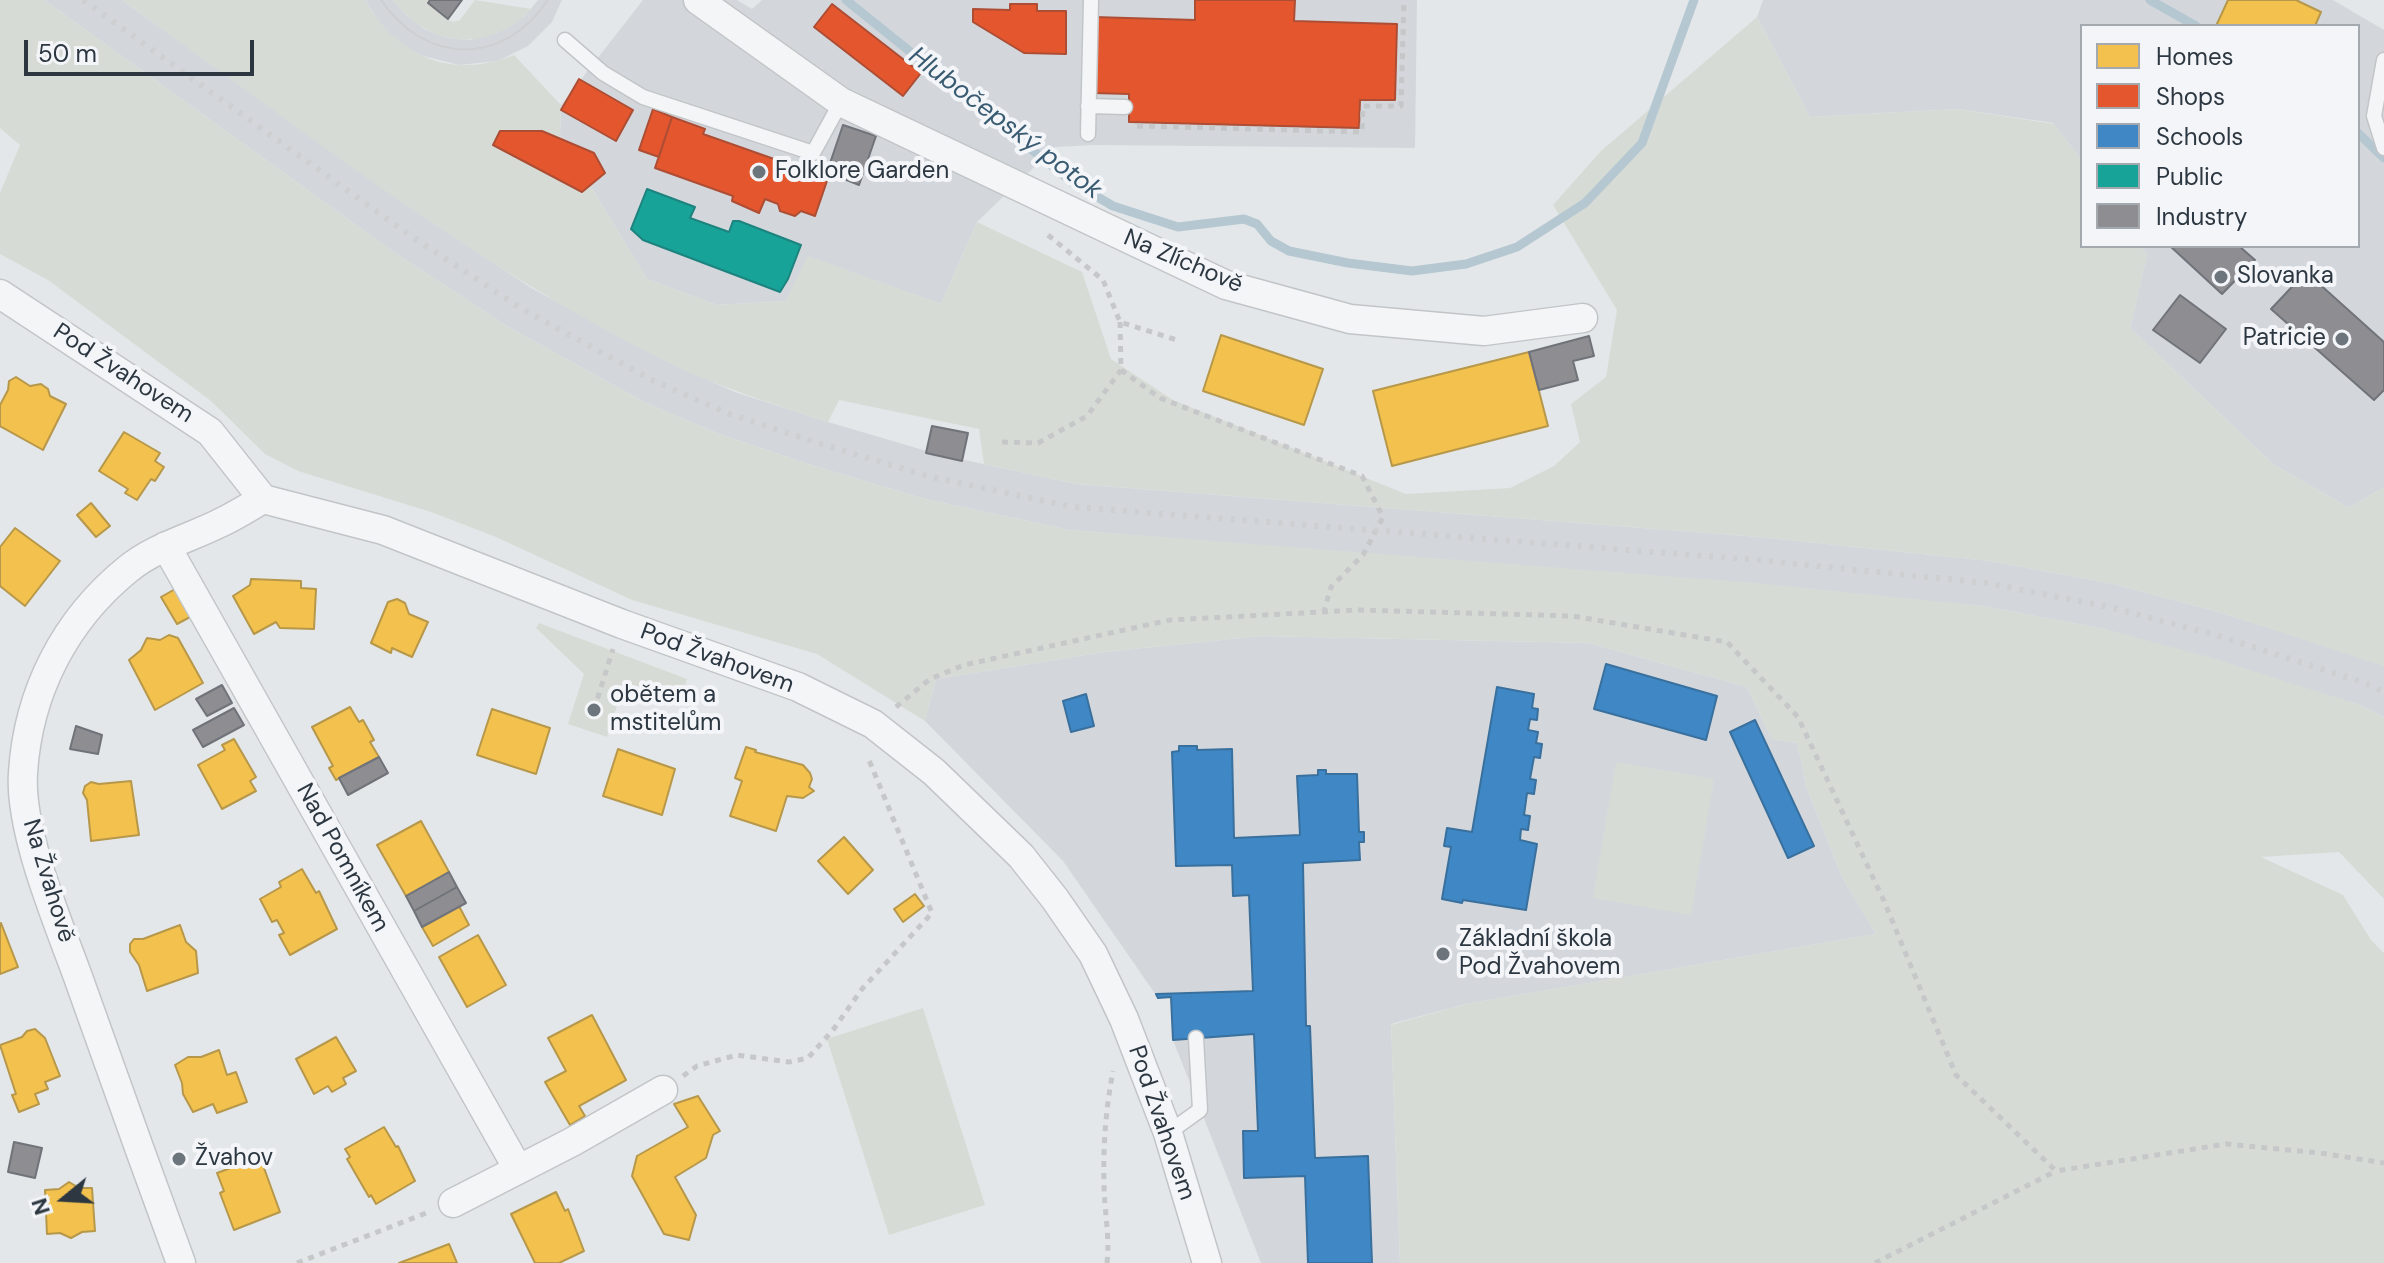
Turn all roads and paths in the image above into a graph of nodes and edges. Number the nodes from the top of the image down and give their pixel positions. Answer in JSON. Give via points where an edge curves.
{"nodes":[{"id":1,"x":698,"y":0,"type":"edge"},
{"id":2,"x":1091,"y":0,"type":"edge"},
{"id":3,"x":1404,"y":0,"type":"edge"},
{"id":4,"x":565,"y":40,"type":"dead end"},
{"id":5,"x":2384,"y":60,"type":"edge"},
{"id":6,"x":841,"y":102,"type":"junction"},
{"id":7,"x":1088,"y":106,"type":"junction"},
{"id":8,"x":1125,"y":107,"type":"dead end"},
{"id":9,"x":1133,"y":126,"type":"dead end"},
{"id":10,"x":1088,"y":134,"type":"dead end"},
{"id":11,"x":2384,"y":148,"type":"edge"},
{"id":12,"x":1035,"y":228,"type":"dead end"},
{"id":13,"x":0,"y":294,"type":"edge"},
{"id":14,"x":13,"y":310,"type":"edge"},
{"id":15,"x":1583,"y":318,"type":"dead end"},
{"id":16,"x":1120,"y":322,"type":"junction"},
{"id":17,"x":1180,"y":341,"type":"dead end"},
{"id":18,"x":1121,"y":370,"type":"junction"},
{"id":19,"x":1002,"y":442,"type":"dead end"},
{"id":20,"x":263,"y":499,"type":"junction"},
{"id":21,"x":166,"y":546,"type":"junction"},
{"id":22,"x":1324,"y":611,"type":"junction"},
{"id":23,"x":616,"y":641,"type":"dead end"},
{"id":24,"x":594,"y":710,"type":"dead end"},
{"id":25,"x":869,"y":736,"type":"junction"},
{"id":26,"x":1196,"y":1038,"type":"dead end"},
{"id":27,"x":1115,"y":1065,"type":"dead end"},
{"id":28,"x":663,"y":1090,"type":"joint"},
{"id":29,"x":1168,"y":1133,"type":"junction"},
{"id":30,"x":2384,"y":1163,"type":"edge"},
{"id":31,"x":518,"y":1169,"type":"junction"},
{"id":32,"x":2056,"y":1171,"type":"junction"},
{"id":33,"x":453,"y":1203,"type":"joint"},
{"id":34,"x":181,"y":1263,"type":"edge"},
{"id":35,"x":297,"y":1263,"type":"edge"},
{"id":36,"x":1107,"y":1263,"type":"edge"},
{"id":37,"x":1207,"y":1263,"type":"edge"},
{"id":38,"x":1875,"y":1263,"type":"edge"}],
"edges":[{"from":1,"to":6,"type":"street","name":"Na Zlíchově"},
{"from":2,"to":7,"type":"lane"},
{"from":3,"to":9,"type":"path","via":[[1401,106],[1363,106],[1362,132]]},
{"from":4,"to":6,"type":"lane","via":[[603,73],[643,97],[813,153]]},
{"from":5,"to":11,"type":"lane","via":[[2374,116]]},
{"from":6,"to":15,"type":"street","name":"Na Zlíchově","via":[[1226,285],[1350,319],[1484,331]]},
{"from":7,"to":8,"type":"lane"},
{"from":7,"to":10,"type":"lane"},
{"from":12,"to":16,"type":"path","via":[[1103,280]]},
{"from":13,"to":14,"type":"street","name":"Pod Žvahovem"},
{"from":14,"to":20,"type":"street","name":"Pod Žvahovem","via":[[210,432]]},
{"from":16,"to":17,"type":"path"},
{"from":16,"to":18,"type":"path"},
{"from":18,"to":19,"type":"path","via":[[1087,416],[1038,443]]},
{"from":18,"to":22,"type":"path","via":[[1160,398],[1362,476],[1383,517],[1363,555],[1331,587]]},
{"from":20,"to":21,"type":"street","name":"Na Žvahově"},
{"from":20,"to":25,"type":"street","name":"Pod Žvahovem","via":[[383,530],[798,687]]},
{"from":21,"to":31,"type":"street","name":"Nad Pomníkem"},
{"from":21,"to":34,"type":"street","name":"Na Žvahově","via":[[129,568],[67,635],[44,676],[29,719],[22,776],[29,829],[50,899]]},
{"from":22,"to":25,"type":"path","via":[[1170,620],[964,665],[930,679]]},
{"from":22,"to":32,"type":"path","via":[[1572,616],[1727,642],[1798,717],[1884,901],[1956,1075]]},
{"from":23,"to":24,"type":"path"},
{"from":25,"to":28,"type":"path","via":[[932,913],[808,1058],[719,1058]]},
{"from":25,"to":29,"type":"street","name":"Pod Žvahovem","via":[[934,772],[1021,856],[1055,899],[1093,954]]},
{"from":26,"to":29,"type":"lane","via":[[1200,1110]]},
{"from":27,"to":36,"type":"path","via":[[1105,1111]]},
{"from":28,"to":31,"type":"street"},
{"from":29,"to":37,"type":"street","name":"Pod Žvahovem"},
{"from":30,"to":32,"type":"path","via":[[2226,1144]]},
{"from":31,"to":33,"type":"street"},
{"from":32,"to":38,"type":"path"},
{"from":33,"to":35,"type":"path"}]}
